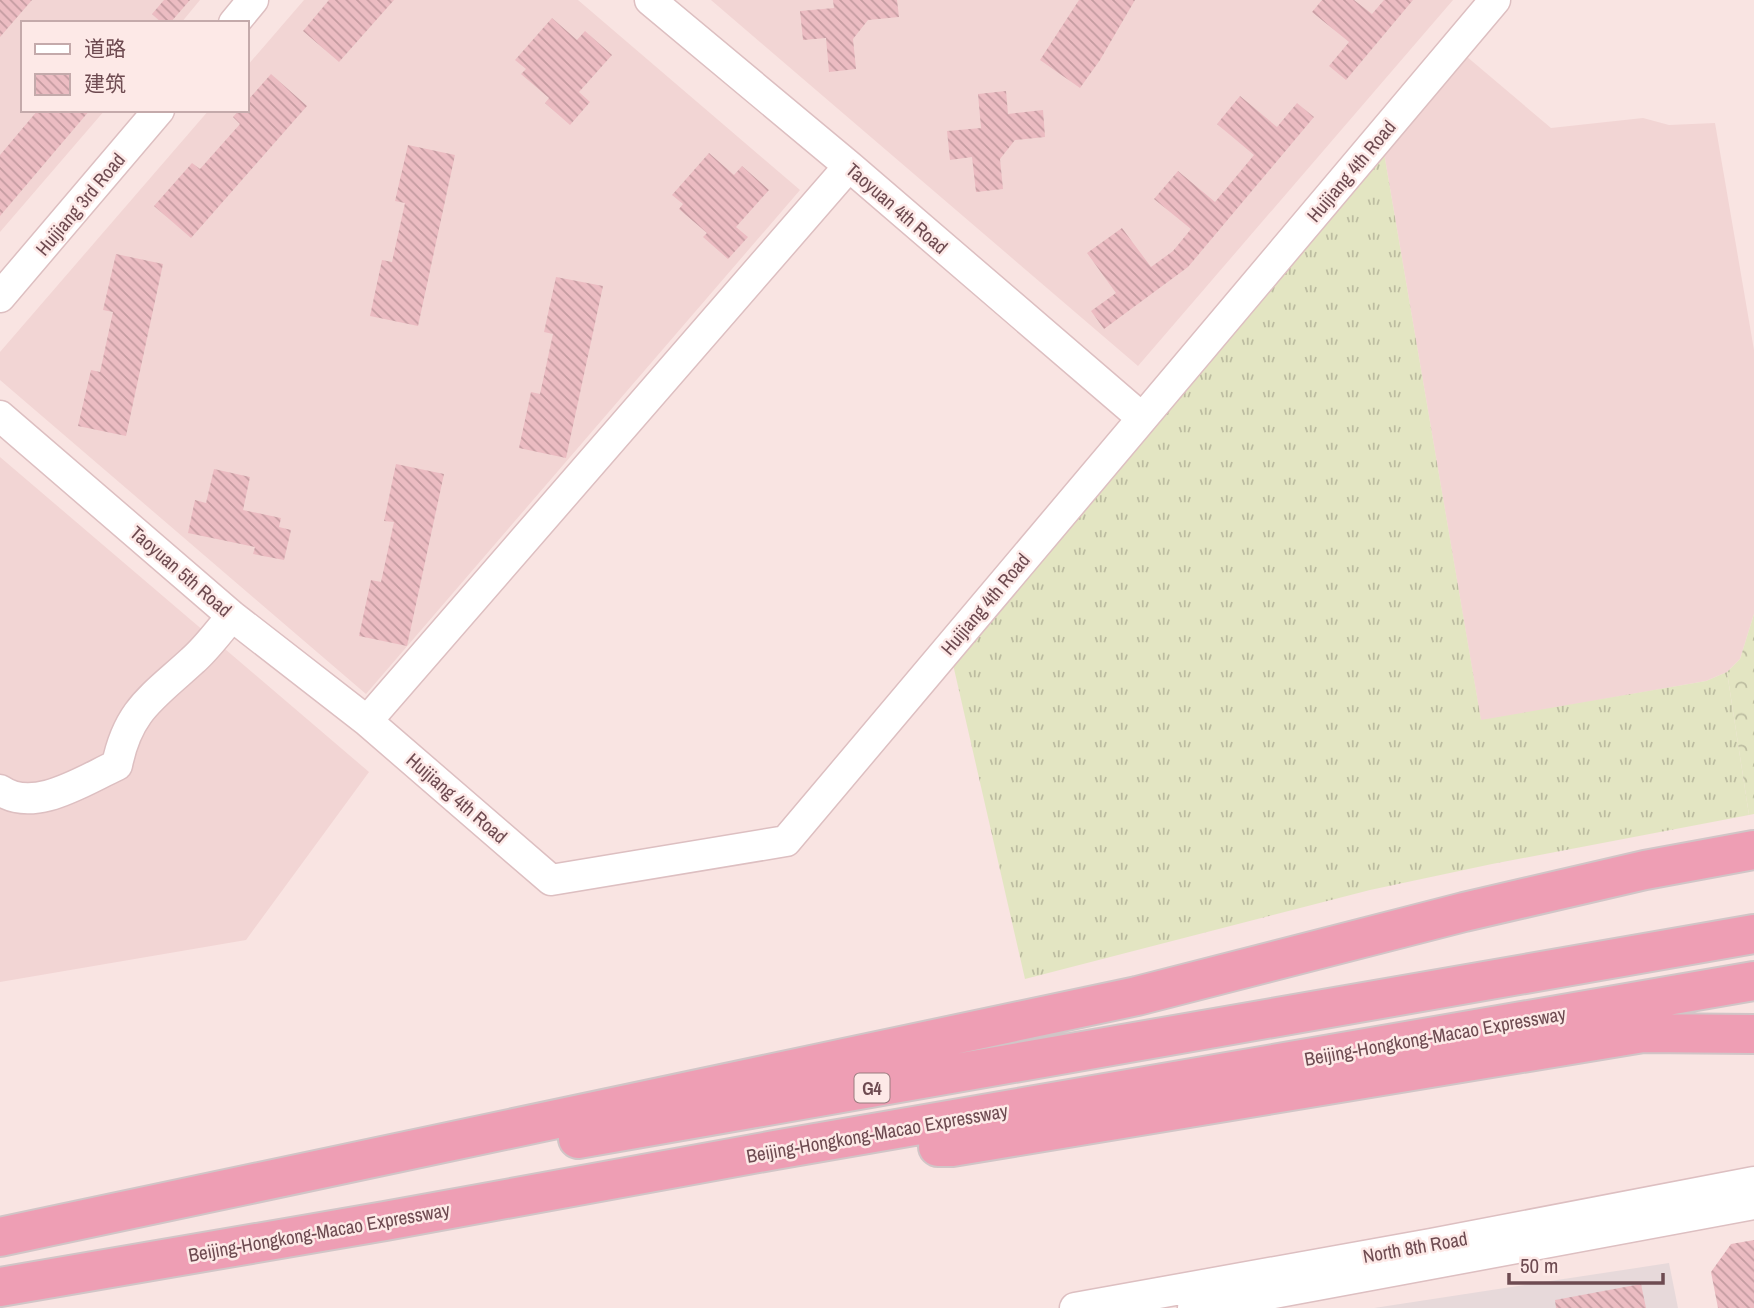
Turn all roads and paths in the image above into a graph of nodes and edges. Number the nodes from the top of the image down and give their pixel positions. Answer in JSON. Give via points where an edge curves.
{"nodes":[{"id":1,"x":253,"y":0,"type":"edge"},
{"id":2,"x":650,"y":0,"type":"edge"},
{"id":3,"x":1495,"y":0,"type":"edge"},
{"id":4,"x":236,"y":21,"type":"edge"},
{"id":5,"x":157,"y":112,"type":"edge"},
{"id":6,"x":849,"y":166,"type":"junction"},
{"id":7,"x":0,"y":297,"type":"edge"},
{"id":8,"x":0,"y":416,"type":"edge"},
{"id":9,"x":1142,"y":418,"type":"junction"},
{"id":10,"x":232,"y":616,"type":"junction"},
{"id":11,"x":367,"y":721,"type":"junction"},
{"id":12,"x":0,"y":790,"type":"edge"},
{"id":13,"x":1754,"y":850,"type":"edge"},
{"id":14,"x":1749,"y":935,"type":"edge"},
{"id":15,"x":1754,"y":981,"type":"edge"},
{"id":16,"x":1754,"y":1034,"type":"edge"},
{"id":17,"x":775,"y":1150,"type":"junction"},
{"id":18,"x":1754,"y":1182,"type":"edge"},
{"id":19,"x":1754,"y":1204,"type":"edge"},
{"id":20,"x":0,"y":1238,"type":"edge"},
{"id":21,"x":0,"y":1287,"type":"edge"},
{"id":22,"x":1075,"y":1308,"type":"edge"},
{"id":23,"x":1193,"y":1308,"type":"edge"}],
"edges":[{"from":1,"to":4,"type":"street"},
{"from":2,"to":6,"type":"street","name":"Taoyuan 4th Road"},
{"from":3,"to":9,"type":"street","name":"Huijiang 4th Road"},
{"from":5,"to":7,"type":"street","name":"Huijiang 3rd Road"},
{"from":6,"to":9,"type":"street","name":"Taoyuan 4th Road"},
{"from":6,"to":11,"type":"street"},
{"from":8,"to":10,"type":"street","name":"Taoyuan 5th Road"},
{"from":9,"to":11,"type":"street","name":"Huijiang 4th Road","via":[[786,841],[551,880]]},
{"from":10,"to":11,"type":"street","name":"Taoyuan 5th Road"},
{"from":10,"to":12,"type":"street","via":[[194,660],[138,711],[117,765],[44,796],[24,800]]},
{"from":13,"to":20,"type":"highway","via":[[1464,912],[1137,996]]},
{"from":14,"to":20,"type":"highway","number":"G4"},
{"from":15,"to":17,"type":"highway","name":"Beijing-Hongkong-Macao Expressway","number":"G4"},
{"from":16,"to":17,"type":"highway","via":[[1643,1033],[951,1147]]},
{"from":17,"to":21,"type":"highway","name":"Beijing-Hongkong-Macao Expressway","number":"G4"},
{"from":18,"to":22,"type":"street","name":"North 8th Road"},
{"from":19,"to":23,"type":"street","name":"North 8th Road"}]}
